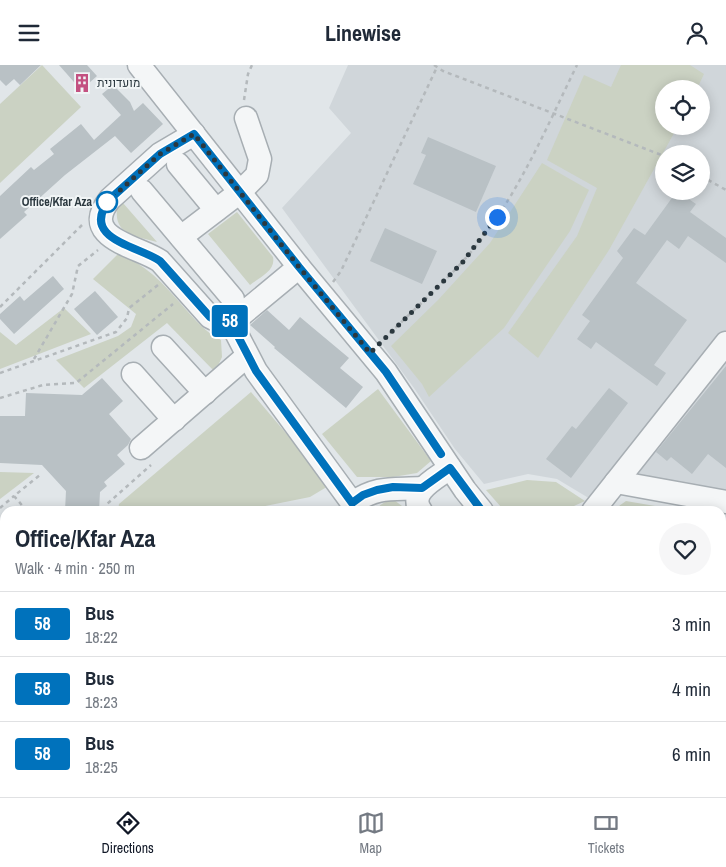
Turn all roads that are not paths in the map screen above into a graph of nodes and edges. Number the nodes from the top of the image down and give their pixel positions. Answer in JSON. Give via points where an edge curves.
{"nodes":[{"id":1,"x":139,"y":65,"type":"edge"},
{"id":2,"x":246,"y":118,"type":"road end"},
{"id":3,"x":194,"y":134,"type":"junction"},
{"id":4,"x":178,"y":164,"type":"dead end"},
{"id":5,"x":142,"y":191,"type":"dead end"},
{"id":6,"x":240,"y":192,"type":"junction"},
{"id":7,"x":216,"y":210,"type":"junction"},
{"id":8,"x":180,"y":237,"type":"junction"},
{"id":9,"x":299,"y":267,"type":"junction"},
{"id":10,"x":233,"y":299,"type":"dead end"},
{"id":11,"x":230,"y":321,"type":"junction"},
{"id":12,"x":726,"y":343,"type":"edge"},
{"id":13,"x":163,"y":347,"type":"dead end"},
{"id":14,"x":247,"y":356,"type":"junction"},
{"id":15,"x":133,"y":375,"type":"dead end"},
{"id":16,"x":205,"y":393,"type":"junction"},
{"id":17,"x":174,"y":419,"type":"junction"},
{"id":18,"x":141,"y":448,"type":"dead end"},
{"id":19,"x":450,"y":468,"type":"junction"},
{"id":20,"x":616,"y":482,"type":"junction"},
{"id":21,"x":421,"y":502,"type":"edge"},
{"id":22,"x":726,"y":502,"type":"edge"},
{"id":23,"x":354,"y":506,"type":"edge"},
{"id":24,"x":356,"y":506,"type":"edge"},
{"id":25,"x":478,"y":506,"type":"edge"},
{"id":26,"x":596,"y":506,"type":"edge"}],
"edges":[{"from":1,"to":3,"type":"street"},
{"from":2,"to":6,"type":"street","via":[[260,159],[257,175]]},
{"from":3,"to":6,"type":"street"},
{"from":3,"to":11,"type":"street","via":[[160,154],[110,199],[104,206],[102,225],[122,245],[160,261],[210,317],[217,321]]},
{"from":4,"to":7,"type":"street"},
{"from":5,"to":8,"type":"street"},
{"from":6,"to":7,"type":"street"},
{"from":6,"to":9,"type":"street"},
{"from":7,"to":8,"type":"street"},
{"from":8,"to":10,"type":"street"},
{"from":9,"to":11,"type":"street"},
{"from":9,"to":19,"type":"street","via":[[405,398]]},
{"from":11,"to":14,"type":"street"},
{"from":12,"to":20,"type":"street"},
{"from":13,"to":16,"type":"street"},
{"from":14,"to":16,"type":"street"},
{"from":14,"to":23,"type":"street"},
{"from":15,"to":17,"type":"street"},
{"from":16,"to":17,"type":"street"},
{"from":17,"to":18,"type":"street"},
{"from":19,"to":21,"type":"street"},
{"from":19,"to":25,"type":"street"},
{"from":20,"to":22,"type":"street"},
{"from":20,"to":26,"type":"street"},
{"from":21,"to":24,"type":"street","via":[[393,487],[363,495]]}]}
